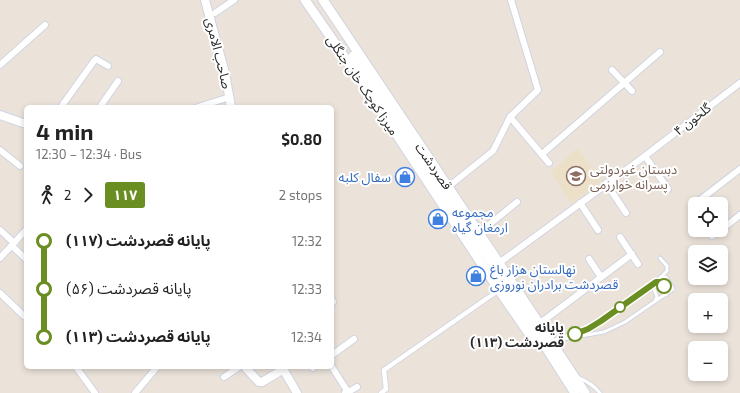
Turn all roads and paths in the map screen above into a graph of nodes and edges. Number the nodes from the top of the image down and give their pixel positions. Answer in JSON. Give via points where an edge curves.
{"nodes":[{"id":1,"x":205,"y":0,"type":"edge"},
{"id":2,"x":234,"y":0,"type":"edge"},
{"id":3,"x":306,"y":0,"type":"edge"},
{"id":4,"x":316,"y":0,"type":"edge"},
{"id":5,"x":322,"y":0,"type":"edge"},
{"id":6,"x":511,"y":0,"type":"edge"},
{"id":7,"x":215,"y":13,"type":"dead end"},
{"id":8,"x":45,"y":25,"type":"dead end"},
{"id":9,"x":660,"y":52,"type":"dead end"},
{"id":10,"x":0,"y":65,"type":"edge"},
{"id":11,"x":108,"y":66,"type":"dead end"},
{"id":12,"x":612,"y":70,"type":"dead end"},
{"id":13,"x":118,"y":81,"type":"dead end"},
{"id":14,"x":624,"y":83,"type":"junction"},
{"id":15,"x":740,"y":83,"type":"edge"},
{"id":16,"x":632,"y":91,"type":"dead end"},
{"id":17,"x":230,"y":96,"type":"junction"},
{"id":18,"x":62,"y":105,"type":"edge"},
{"id":19,"x":101,"y":105,"type":"edge"},
{"id":20,"x":204,"y":105,"type":"edge"},
{"id":21,"x":231,"y":105,"type":"edge"},
{"id":22,"x":0,"y":115,"type":"edge"},
{"id":23,"x":510,"y":117,"type":"junction"},
{"id":24,"x":24,"y":123,"type":"edge"},
{"id":25,"x":405,"y":141,"type":"junction"},
{"id":26,"x":0,"y":150,"type":"edge"},
{"id":27,"x":542,"y":154,"type":"junction"},
{"id":28,"x":645,"y":156,"type":"junction"},
{"id":29,"x":549,"y":163,"type":"dead end"},
{"id":30,"x":20,"y":166,"type":"dead end"},
{"id":31,"x":740,"y":169,"type":"edge"},
{"id":32,"x":606,"y":183,"type":"junction"},
{"id":33,"x":448,"y":187,"type":"junction"},
{"id":34,"x":668,"y":189,"type":"dead end"},
{"id":35,"x":704,"y":197,"type":"edge"},
{"id":36,"x":517,"y":202,"type":"dead end"},
{"id":37,"x":580,"y":204,"type":"junction"},
{"id":38,"x":626,"y":213,"type":"dead end"},
{"id":39,"x":740,"y":215,"type":"edge"},
{"id":40,"x":728,"y":224,"type":"edge"},
{"id":41,"x":0,"y":230,"type":"edge"},
{"id":42,"x":598,"y":230,"type":"dead end"},
{"id":43,"x":24,"y":232,"type":"edge"},
{"id":44,"x":476,"y":234,"type":"junction"},
{"id":45,"x":620,"y":237,"type":"dead end"},
{"id":46,"x":13,"y":245,"type":"junction"},
{"id":47,"x":632,"y":254,"type":"junction"},
{"id":48,"x":0,"y":258,"type":"edge"},
{"id":49,"x":24,"y":258,"type":"edge"},
{"id":50,"x":660,"y":258,"type":"dead end"},
{"id":51,"x":589,"y":259,"type":"dead end"},
{"id":52,"x":638,"y":264,"type":"dead end"},
{"id":53,"x":497,"y":265,"type":"junction"},
{"id":54,"x":601,"y":277,"type":"junction"},
{"id":55,"x":662,"y":277,"type":"junction"},
{"id":56,"x":656,"y":282,"type":"junction"},
{"id":57,"x":648,"y":288,"type":"junction"},
{"id":58,"x":499,"y":290,"type":"junction"},
{"id":59,"x":0,"y":293,"type":"edge"},
{"id":60,"x":666,"y":295,"type":"junction"},
{"id":61,"x":654,"y":302,"type":"junction"},
{"id":62,"x":24,"y":316,"type":"dead end"},
{"id":63,"x":537,"y":326,"type":"junction"},
{"id":64,"x":354,"y":339,"type":"dead end"},
{"id":65,"x":548,"y":343,"type":"junction"},
{"id":66,"x":334,"y":350,"type":"edge"},
{"id":67,"x":77,"y":369,"type":"edge"},
{"id":68,"x":155,"y":369,"type":"edge"},
{"id":69,"x":236,"y":369,"type":"edge"},
{"id":70,"x":247,"y":369,"type":"edge"},
{"id":71,"x":282,"y":369,"type":"edge"},
{"id":72,"x":284,"y":369,"type":"edge"},
{"id":73,"x":333,"y":369,"type":"edge"},
{"id":74,"x":573,"y":376,"type":"junction"},
{"id":75,"x":224,"y":377,"type":"dead end"},
{"id":76,"x":357,"y":387,"type":"dead end"},
{"id":77,"x":95,"y":393,"type":"edge"},
{"id":78,"x":135,"y":393,"type":"edge"},
{"id":79,"x":298,"y":393,"type":"edge"},
{"id":80,"x":347,"y":393,"type":"edge"},
{"id":81,"x":381,"y":393,"type":"edge"},
{"id":82,"x":575,"y":393,"type":"edge"},
{"id":83,"x":585,"y":393,"type":"edge"},
{"id":84,"x":600,"y":393,"type":"edge"}],
"edges":[{"from":1,"to":17,"type":"street","name":"صاحب الامری"},
{"from":2,"to":7,"type":"street"},
{"from":3,"to":25,"type":"main road","name":"میرزا کوچک خان جنگلی"},
{"from":4,"to":25,"type":"main road","name":"قصردشت"},
{"from":5,"to":33,"type":"main road","name":"قصردشت"},
{"from":6,"to":23,"type":"street","via":[[538,90]]},
{"from":8,"to":10,"type":"street"},
{"from":9,"to":14,"type":"street"},
{"from":11,"to":18,"type":"street","via":[[96,59]]},
{"from":12,"to":14,"type":"street"},
{"from":13,"to":19,"type":"street"},
{"from":14,"to":16,"type":"street"},
{"from":14,"to":27,"type":"street"},
{"from":15,"to":28,"type":"street","name":"۴ گلخون"},
{"from":17,"to":20,"type":"street"},
{"from":17,"to":21,"type":"street","name":"صاحب الامری"},
{"from":22,"to":24,"type":"street"},
{"from":23,"to":27,"type":"street"},
{"from":23,"to":33,"type":"street","via":[[493,151]]},
{"from":25,"to":44,"type":"main road","name":"قصردشت"},
{"from":25,"to":58,"type":"main road","name":"میرزا کوچک خان جنگلی"},
{"from":26,"to":30,"type":"street"},
{"from":27,"to":29,"type":"street"},
{"from":28,"to":32,"type":"street","name":"۴ گلخون"},
{"from":28,"to":34,"type":"street"},
{"from":31,"to":35,"type":"street"},
{"from":32,"to":37,"type":"street","name":"۴ گلخون"},
{"from":32,"to":38,"type":"street"},
{"from":33,"to":44,"type":"main road","name":"قصردشت"},
{"from":36,"to":44,"type":"street"},
{"from":37,"to":42,"type":"street"},
{"from":37,"to":53,"type":"street","name":"۴ گلخون"},
{"from":39,"to":40,"type":"street"},
{"from":41,"to":46,"type":"street"},
{"from":43,"to":46,"type":"street"},
{"from":44,"to":53,"type":"main road","name":"قصردشت"},
{"from":45,"to":47,"type":"street"},
{"from":46,"to":48,"type":"street"},
{"from":46,"to":49,"type":"street"},
{"from":47,"to":52,"type":"street"},
{"from":47,"to":54,"type":"street"},
{"from":50,"to":55,"type":"lane","via":[[667,266],[667,271]]},
{"from":51,"to":54,"type":"street"},
{"from":53,"to":63,"type":"main road","name":"قصردشت"},
{"from":54,"to":63,"type":"street"},
{"from":55,"to":56,"type":"lane"},
{"from":55,"to":60,"type":"lane","via":[[666,277],[673,289]]},
{"from":56,"to":57,"type":"lane"},
{"from":56,"to":60,"type":"lane","via":[[661,282]]},
{"from":57,"to":61,"type":"lane","via":[[656,292]]},
{"from":57,"to":65,"type":"lane","via":[[588,329]]},
{"from":58,"to":65,"type":"main road","name":"میرزا کوچک خان جنگلی","via":[[532,338]]},
{"from":58,"to":81,"type":"street","via":[[384,370],[386,389]]},
{"from":59,"to":62,"type":"street"},
{"from":60,"to":61,"type":"lane"},
{"from":61,"to":65,"type":"lane","via":[[604,332]]},
{"from":63,"to":65,"type":"main road","name":"قصردشت"},
{"from":64,"to":66,"type":"street"},
{"from":65,"to":74,"type":"main road","name":"قصردشت"},
{"from":65,"to":82,"type":"main road","name":"قصردشت"},
{"from":67,"to":77,"type":"street"},
{"from":68,"to":78,"type":"street"},
{"from":69,"to":75,"type":"street"},
{"from":70,"to":71,"type":"street","via":[[259,382]]},
{"from":72,"to":79,"type":"street"},
{"from":73,"to":80,"type":"street"},
{"from":74,"to":83,"type":"main road","name":"قصردشت"},
{"from":74,"to":84,"type":"lane","via":[[586,381]]},
{"from":76,"to":80,"type":"street"}]}
